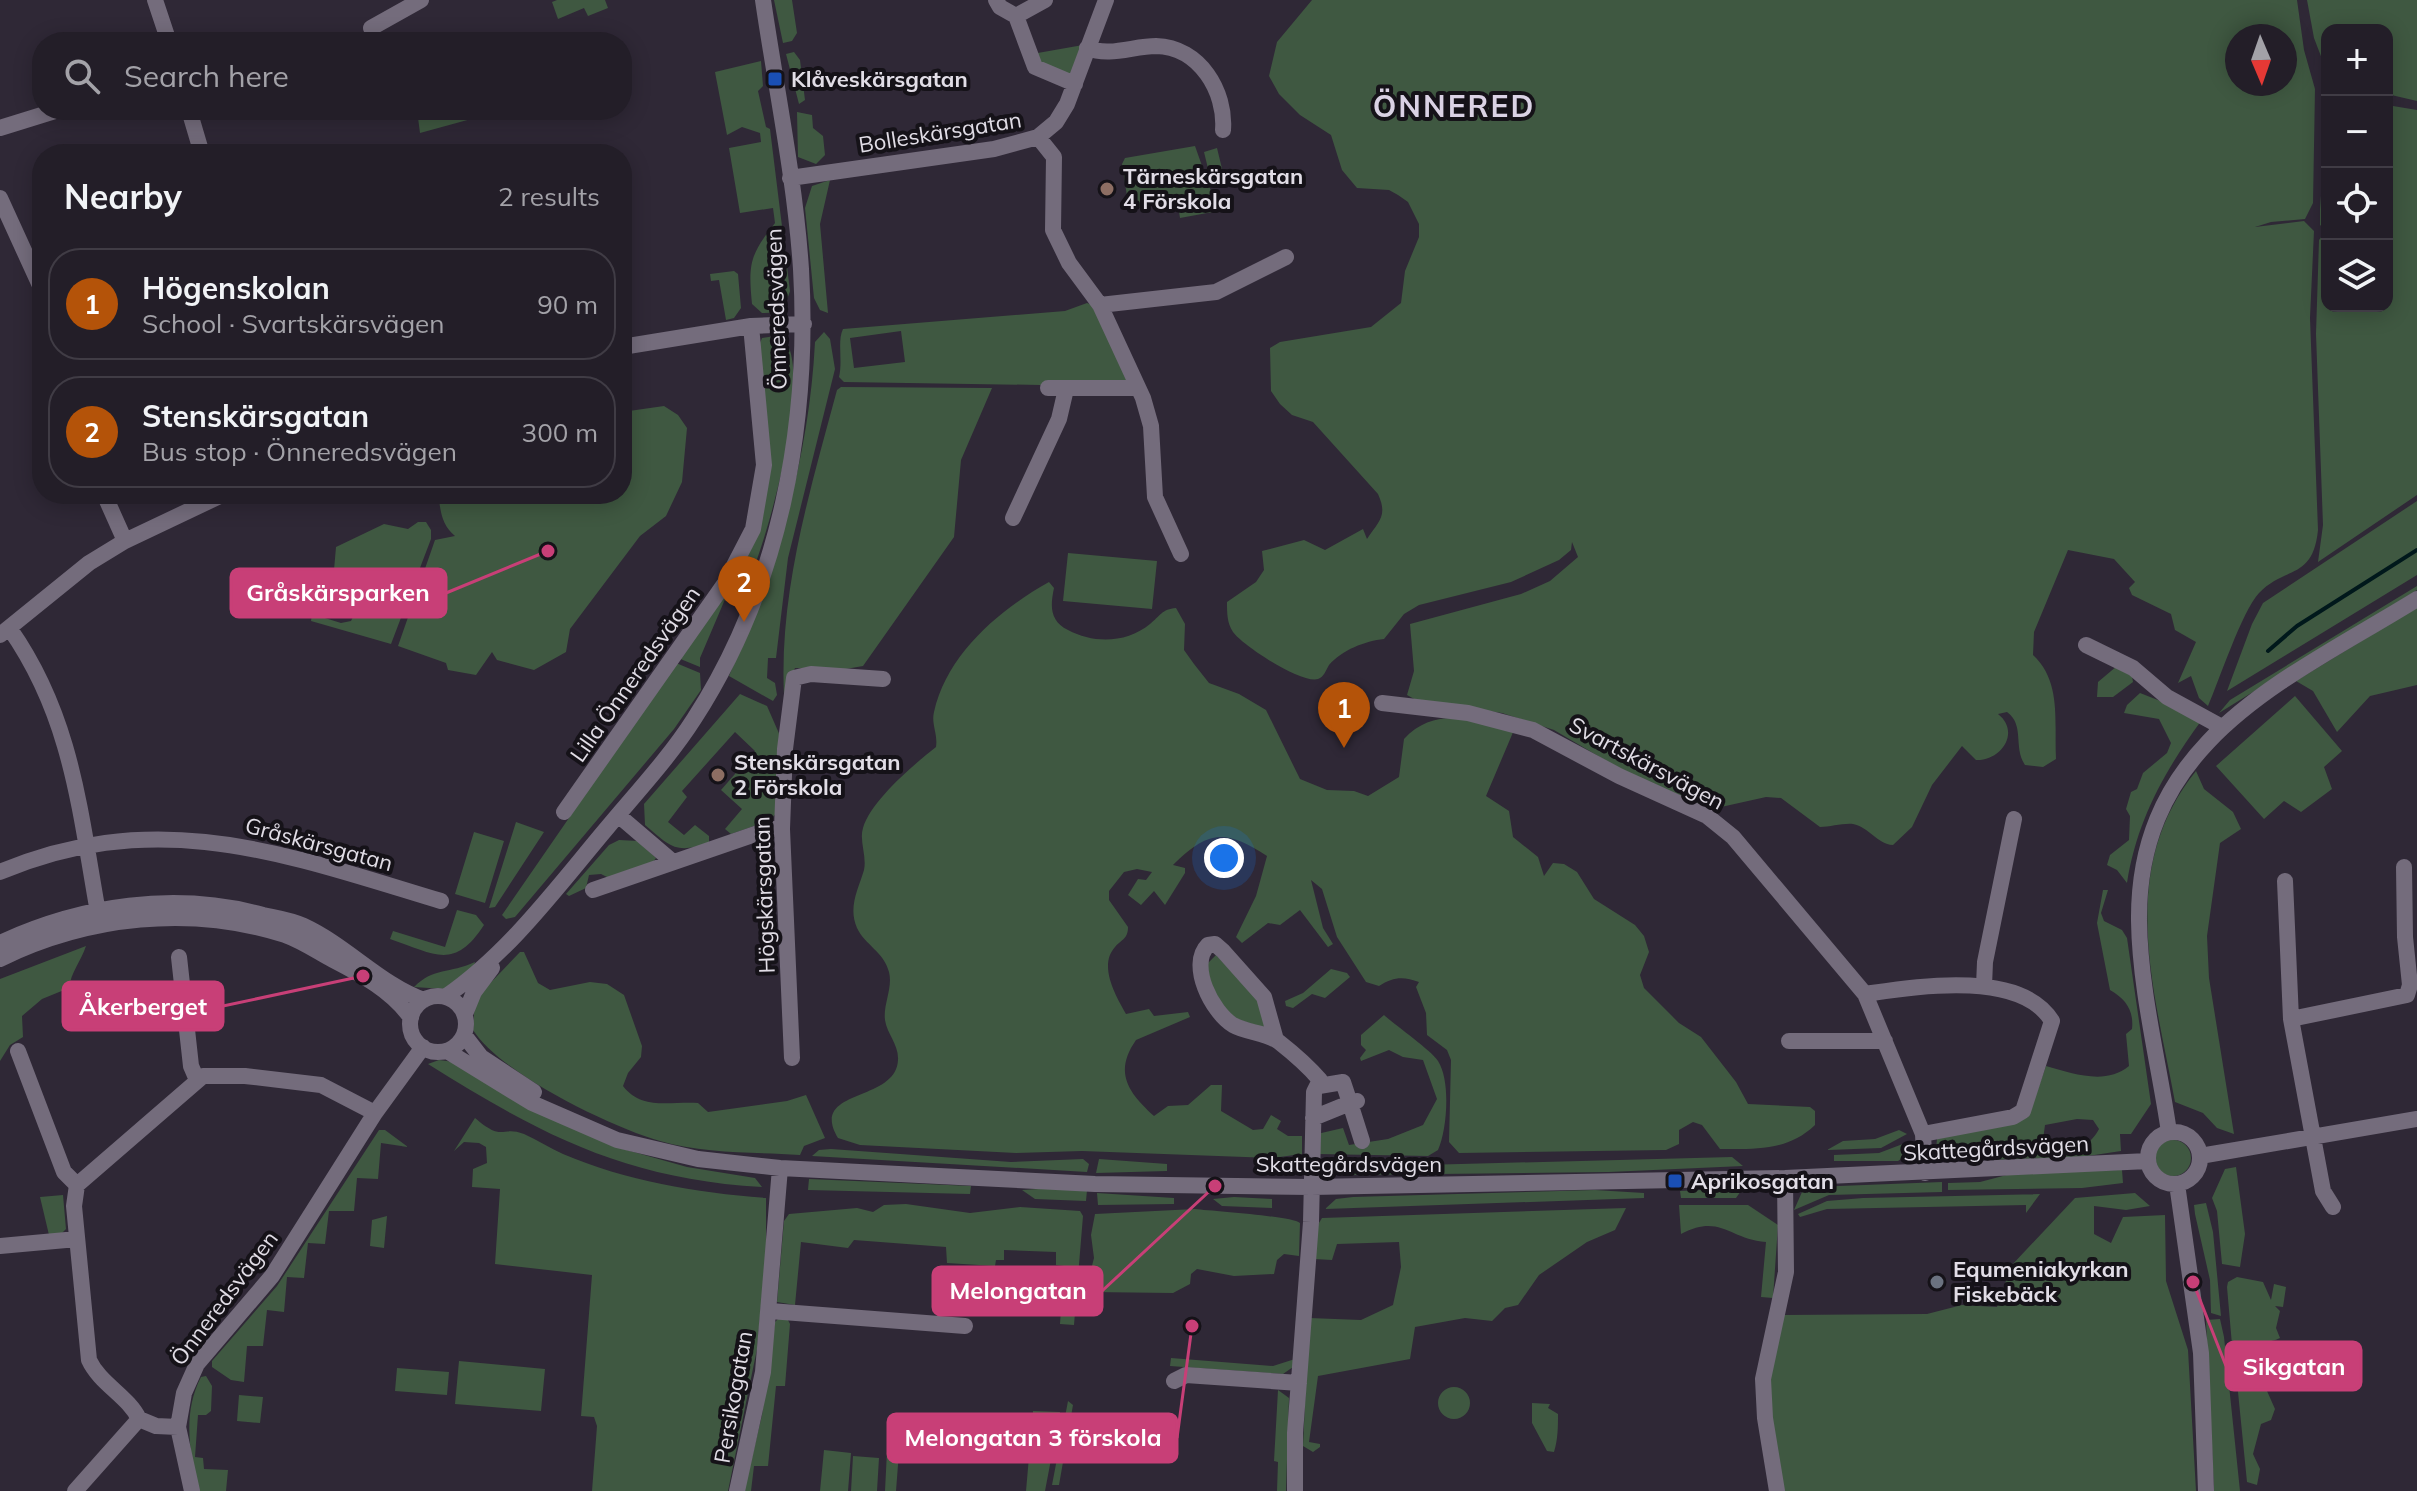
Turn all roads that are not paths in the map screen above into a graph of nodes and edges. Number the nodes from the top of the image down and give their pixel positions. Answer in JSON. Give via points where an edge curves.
{"nodes":[{"id":1,"x":155,"y":0,"type":"edge"},
{"id":2,"x":421,"y":0,"type":"edge"},
{"id":3,"x":763,"y":0,"type":"edge"},
{"id":4,"x":996,"y":0,"type":"edge"},
{"id":5,"x":1045,"y":0,"type":"edge"},
{"id":6,"x":1106,"y":0,"type":"edge"},
{"id":7,"x":1016,"y":16,"type":"junction"},
{"id":8,"x":371,"y":28,"type":"dead end"},
{"id":9,"x":166,"y":32,"type":"edge"},
{"id":10,"x":1087,"y":48,"type":"junction"},
{"id":11,"x":1075,"y":84,"type":"junction"},
{"id":12,"x":32,"y":118,"type":"edge"},
{"id":13,"x":192,"y":120,"type":"edge"},
{"id":14,"x":0,"y":128,"type":"edge"},
{"id":15,"x":1223,"y":130,"type":"dead end"},
{"id":16,"x":1038,"y":137,"type":"junction"},
{"id":17,"x":199,"y":144,"type":"edge"},
{"id":18,"x":790,"y":178,"type":"junction"},
{"id":19,"x":0,"y":198,"type":"edge"},
{"id":20,"x":1286,"y":257,"type":"dead end"},
{"id":21,"x":32,"y":268,"type":"edge"},
{"id":22,"x":1100,"y":305,"type":"junction"},
{"id":23,"x":804,"y":324,"type":"junction"},
{"id":24,"x":751,"y":326,"type":"junction"},
{"id":25,"x":632,"y":345,"type":"edge"},
{"id":26,"x":1048,"y":388,"type":"dead end"},
{"id":27,"x":1138,"y":388,"type":"junction"},
{"id":28,"x":1066,"y":389,"type":"junction"},
{"id":29,"x":108,"y":504,"type":"edge"},
{"id":30,"x":203,"y":504,"type":"edge"},
{"id":31,"x":1013,"y":518,"type":"dead end"},
{"id":32,"x":125,"y":541,"type":"junction"},
{"id":33,"x":1181,"y":554,"type":"dead end"},
{"id":34,"x":2417,"y":599,"type":"edge"},
{"id":35,"x":5,"y":632,"type":"edge"},
{"id":36,"x":2086,"y":645,"type":"dead end"},
{"id":37,"x":883,"y":679,"type":"dead end"},
{"id":38,"x":1382,"y":703,"type":"dead end"},
{"id":39,"x":2220,"y":726,"type":"junction"},
{"id":40,"x":564,"y":812,"type":"dead end"},
{"id":41,"x":618,"y":815,"type":"junction"},
{"id":42,"x":2014,"y":819,"type":"dead end"},
{"id":43,"x":782,"y":829,"type":"junction"},
{"id":44,"x":88,"y":848,"type":"junction"},
{"id":45,"x":673,"y":862,"type":"junction"},
{"id":46,"x":2404,"y":867,"type":"dead end"},
{"id":47,"x":0,"y":872,"type":"edge"},
{"id":48,"x":2285,"y":881,"type":"dead end"},
{"id":49,"x":593,"y":890,"type":"dead end"},
{"id":50,"x":441,"y":901,"type":"dead end"},
{"id":51,"x":99,"y":918,"type":"junction"},
{"id":52,"x":527,"y":922,"type":"junction"},
{"id":53,"x":0,"y":943,"type":"edge"},
{"id":54,"x":179,"y":957,"type":"dead end"},
{"id":55,"x":0,"y":959,"type":"edge"},
{"id":56,"x":1984,"y":986,"type":"junction"},
{"id":57,"x":1865,"y":994,"type":"junction"},
{"id":58,"x":445,"y":997,"type":"junction"},
{"id":59,"x":424,"y":1000,"type":"junction"},
{"id":60,"x":465,"y":1014,"type":"junction"},
{"id":61,"x":411,"y":1018,"type":"junction"},
{"id":62,"x":2291,"y":1019,"type":"junction"},
{"id":63,"x":464,"y":1035,"type":"junction"},
{"id":64,"x":1276,"y":1040,"type":"junction"},
{"id":65,"x":1789,"y":1041,"type":"dead end"},
{"id":66,"x":1885,"y":1041,"type":"junction"},
{"id":67,"x":423,"y":1047,"type":"junction"},
{"id":68,"x":18,"y":1051,"type":"dead end"},
{"id":69,"x":447,"y":1051,"type":"junction"},
{"id":70,"x":792,"y":1058,"type":"dead end"},
{"id":71,"x":197,"y":1080,"type":"junction"},
{"id":72,"x":1319,"y":1086,"type":"junction"},
{"id":73,"x":1353,"y":1102,"type":"junction"},
{"id":74,"x":375,"y":1113,"type":"junction"},
{"id":75,"x":559,"y":1114,"type":"junction"},
{"id":76,"x":1313,"y":1118,"type":"junction"},
{"id":77,"x":2417,"y":1119,"type":"edge"},
{"id":78,"x":2169,"y":1132,"type":"junction"},
{"id":79,"x":1923,"y":1134,"type":"junction"},
{"id":80,"x":2313,"y":1137,"type":"junction"},
{"id":81,"x":1362,"y":1141,"type":"dead end"},
{"id":82,"x":2200,"y":1156,"type":"junction"},
{"id":83,"x":2148,"y":1161,"type":"junction"},
{"id":84,"x":780,"y":1168,"type":"junction"},
{"id":85,"x":1925,"y":1173,"type":"junction"},
{"id":86,"x":1785,"y":1178,"type":"junction"},
{"id":87,"x":2177,"y":1184,"type":"junction"},
{"id":88,"x":77,"y":1185,"type":"junction"},
{"id":89,"x":1311,"y":1187,"type":"junction"},
{"id":90,"x":2333,"y":1207,"type":"dead end"},
{"id":91,"x":77,"y":1239,"type":"junction"},
{"id":92,"x":0,"y":1246,"type":"edge"},
{"id":93,"x":770,"y":1311,"type":"junction"},
{"id":94,"x":965,"y":1326,"type":"dead end"},
{"id":95,"x":1174,"y":1381,"type":"dead end"},
{"id":96,"x":1299,"y":1383,"type":"junction"},
{"id":97,"x":139,"y":1419,"type":"junction"},
{"id":98,"x":178,"y":1427,"type":"junction"},
{"id":99,"x":75,"y":1491,"type":"edge"},
{"id":100,"x":192,"y":1491,"type":"edge"},
{"id":101,"x":737,"y":1491,"type":"edge"},
{"id":102,"x":1295,"y":1491,"type":"edge"},
{"id":103,"x":1777,"y":1491,"type":"edge"},
{"id":104,"x":2206,"y":1491,"type":"edge"}],
"edges":[{"from":1,"to":9,"type":"street"},
{"from":2,"to":8,"type":"street"},
{"from":3,"to":18,"type":"street","name":"Önneredsvägen"},
{"from":4,"to":7,"type":"street"},
{"from":5,"to":7,"type":"street"},
{"from":6,"to":10,"type":"street","name":"Bolleskärsgatan"},
{"from":7,"to":11,"type":"street","via":[[1032,63]]},
{"from":10,"to":11,"type":"street","name":"Bolleskärsgatan"},
{"from":10,"to":15,"type":"street","via":[[1112,52],[1155,46],[1181,52],[1217,86]]},
{"from":11,"to":16,"type":"street","name":"Bolleskärsgatan","via":[[1061,114]]},
{"from":12,"to":14,"type":"street"},
{"from":13,"to":17,"type":"street"},
{"from":16,"to":18,"type":"street","name":"Bolleskärsgatan","via":[[994,149]]},
{"from":16,"to":22,"type":"street","via":[[1054,157],[1053,230]]},
{"from":18,"to":23,"type":"street","name":"Önneredsvägen"},
{"from":19,"to":21,"type":"street"},
{"from":20,"to":22,"type":"street","via":[[1216,292]]},
{"from":22,"to":27,"type":"street"},
{"from":23,"to":24,"type":"street"},
{"from":23,"to":41,"type":"street","name":"Önneredsvägen","via":[[797,433],[760,582],[702,707]]},
{"from":24,"to":25,"type":"street"},
{"from":24,"to":40,"type":"street","name":"Lilla Önneredsvägen","via":[[764,465],[753,529],[725,583]]},
{"from":26,"to":28,"type":"street"},
{"from":27,"to":28,"type":"street"},
{"from":27,"to":33,"type":"street","via":[[1151,426],[1155,497]]},
{"from":28,"to":31,"type":"street","via":[[1059,419]]},
{"from":29,"to":32,"type":"street"},
{"from":30,"to":32,"type":"street"},
{"from":32,"to":35,"type":"street","via":[[62,582]]},
{"from":34,"to":39,"type":"street"},
{"from":35,"to":44,"type":"street","via":[[31,658],[54,705]]},
{"from":36,"to":39,"type":"street","via":[[2133,668],[2167,697]]},
{"from":37,"to":43,"type":"street","name":"Högskärsgatan","via":[[796,675],[787,719]]},
{"from":38,"to":57,"type":"street","name":"Svartskärsvägen","via":[[1468,713],[1525,727],[1707,816],[1733,837]]},
{"from":39,"to":78,"type":"street","via":[[2167,798],[2141,886],[2140,936]]},
{"from":41,"to":45,"type":"street"},
{"from":41,"to":52,"type":"street","name":"Önneredsvägen"},
{"from":42,"to":56,"type":"street"},
{"from":43,"to":45,"type":"street"},
{"from":43,"to":70,"type":"street","name":"Högskärsgatan"},
{"from":44,"to":47,"type":"street","name":"Gråskärsgatan"},
{"from":44,"to":50,"type":"street","name":"Gråskärsgatan","via":[[161,840],[220,841]]},
{"from":44,"to":51,"type":"street"},
{"from":45,"to":49,"type":"street"},
{"from":46,"to":62,"type":"street","via":[[2407,995]]},
{"from":48,"to":62,"type":"street"},
{"from":51,"to":53,"type":"street","via":[[51,922]]},
{"from":51,"to":55,"type":"street"},
{"from":51,"to":59,"type":"street","via":[[172,902],[221,906],[302,925]]},
{"from":51,"to":61,"type":"street","via":[[210,920],[288,936],[373,982]]},
{"from":52,"to":58,"type":"street","name":"Önneredsvägen"},
{"from":52,"to":60,"type":"street","name":"Önneredsvägen","via":[[474,992]]},
{"from":54,"to":71,"type":"street"},
{"from":56,"to":57,"type":"street","via":[[1920,986]]},
{"from":56,"to":79,"type":"street","via":[[2020,997],[2052,1021],[2027,1103],[2013,1117]]},
{"from":57,"to":66,"type":"street","name":"Svartskärsvägen"},
{"from":58,"to":59,"type":"street"},
{"from":58,"to":60,"type":"street"},
{"from":59,"to":61,"type":"street"},
{"from":60,"to":63,"type":"street"},
{"from":61,"to":67,"type":"street","via":[[411,1031]]},
{"from":62,"to":80,"type":"street"},
{"from":63,"to":69,"type":"street"},
{"from":63,"to":75,"type":"street","name":"Skattegårdsvägen","via":[[481,1057]]},
{"from":64,"to":64,"type":"street","via":[[1264,997],[1223,951],[1208,945],[1199,965],[1220,1014],[1243,1030]]},
{"from":64,"to":72,"type":"street","via":[[1318,1077]]},
{"from":65,"to":66,"type":"street"},
{"from":66,"to":79,"type":"street","name":"Svartskärsvägen"},
{"from":67,"to":69,"type":"street","name":"Skattegårdsvägen"},
{"from":67,"to":74,"type":"street","name":"Önneredsvägen"},
{"from":68,"to":88,"type":"street","via":[[64,1172]]},
{"from":69,"to":75,"type":"street","name":"Skattegårdsvägen"},
{"from":71,"to":74,"type":"street","via":[[245,1076],[321,1085]]},
{"from":71,"to":88,"type":"street"},
{"from":72,"to":73,"type":"street","via":[[1343,1082]]},
{"from":72,"to":76,"type":"street"},
{"from":73,"to":76,"type":"street"},
{"from":73,"to":81,"type":"street"},
{"from":74,"to":98,"type":"street","name":"Önneredsvägen","via":[[272,1276],[197,1364],[184,1393]]},
{"from":75,"to":84,"type":"street","name":"Skattegårdsvägen","via":[[651,1150]]},
{"from":76,"to":89,"type":"street"},
{"from":77,"to":80,"type":"street"},
{"from":78,"to":82,"type":"street","via":[[2187,1135]]},
{"from":78,"to":83,"type":"street","via":[[2154,1140]]},
{"from":79,"to":85,"type":"street","name":"Svartskärsvägen"},
{"from":80,"to":82,"type":"street"},
{"from":80,"to":90,"type":"street","via":[[2323,1191]]},
{"from":82,"to":87,"type":"street","via":[[2194,1175]]},
{"from":83,"to":85,"type":"street","name":"Skattegårdsvägen"},
{"from":83,"to":87,"type":"street","via":[[2156,1177]]},
{"from":84,"to":89,"type":"street","name":"Skattegårdsvägen","via":[[1095,1184]]},
{"from":84,"to":93,"type":"street","name":"Persikogatan"},
{"from":85,"to":86,"type":"street","name":"Skattegårdsvägen"},
{"from":86,"to":89,"type":"street","name":"Skattegårdsvägen"},
{"from":86,"to":103,"type":"street","via":[[1786,1272],[1763,1379]]},
{"from":87,"to":104,"type":"street","via":[[2201,1353]]},
{"from":88,"to":91,"type":"street"},
{"from":89,"to":96,"type":"street"},
{"from":91,"to":92,"type":"street"},
{"from":91,"to":97,"type":"street","via":[[89,1360]]},
{"from":93,"to":94,"type":"street","name":"Persikogatan"},
{"from":93,"to":101,"type":"street","name":"Persikogatan","via":[[759,1400]]},
{"from":95,"to":96,"type":"street","via":[[1186,1375]]},
{"from":96,"to":102,"type":"street"},
{"from":97,"to":98,"type":"street"},
{"from":97,"to":99,"type":"street"},
{"from":98,"to":100,"type":"street"}]}
